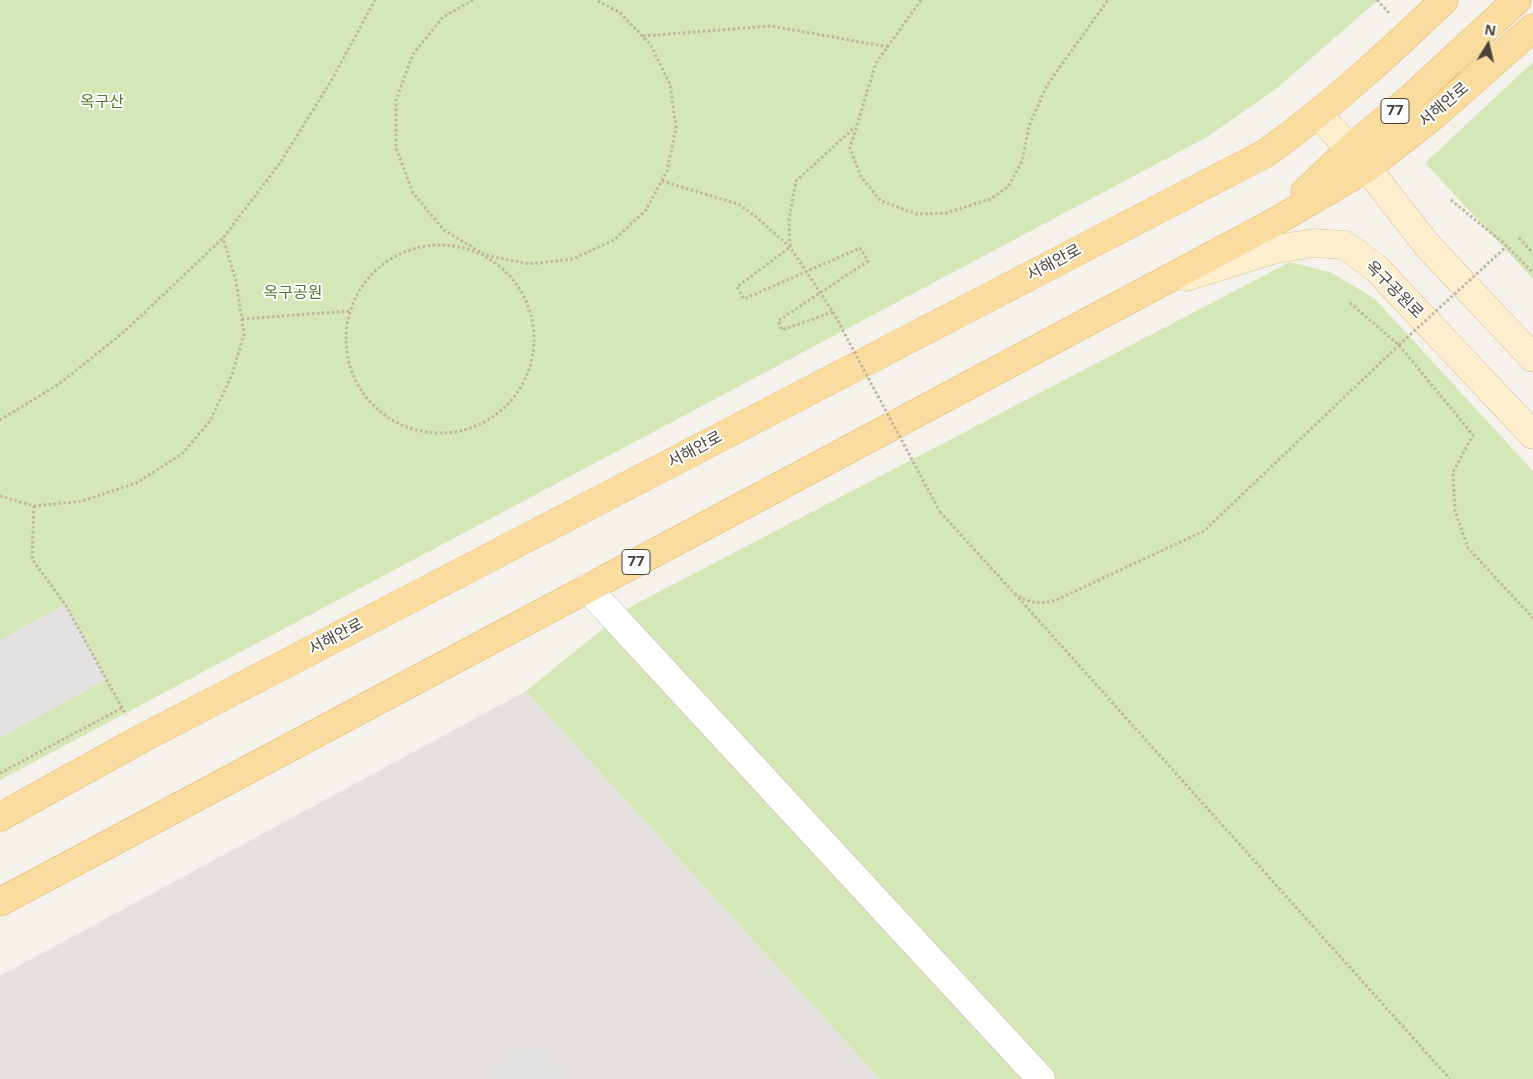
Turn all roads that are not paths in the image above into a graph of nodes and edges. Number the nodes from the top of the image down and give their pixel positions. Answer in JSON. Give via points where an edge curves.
{"nodes":[{"id":1,"x":1444,"y":0,"type":"edge"},
{"id":2,"x":1463,"y":0,"type":"edge"},
{"id":3,"x":1517,"y":0,"type":"edge"},
{"id":4,"x":1533,"y":28,"type":"edge"},
{"id":5,"x":1378,"y":64,"type":"junction"},
{"id":6,"x":1318,"y":115,"type":"junction"},
{"id":7,"x":1358,"y":159,"type":"junction"},
{"id":8,"x":1156,"y":286,"type":"junction"},
{"id":9,"x":1533,"y":358,"type":"edge"},
{"id":10,"x":1533,"y":435,"type":"edge"},
{"id":11,"x":586,"y":588,"type":"junction"},
{"id":12,"x":0,"y":817,"type":"edge"},
{"id":13,"x":0,"y":902,"type":"edge"},
{"id":14,"x":1041,"y":1079,"type":"edge"}],
"edges":[{"from":1,"to":5,"type":"main road","name":"서해안로"},
{"from":2,"to":5,"type":"main road","name":"서해안로"},
{"from":3,"to":7,"type":"main road","name":"서해안로","number":"77","via":[[1412,97]]},
{"from":4,"to":7,"type":"main road","name":"서해안로","via":[[1433,116]]},
{"from":5,"to":6,"type":"main road","name":"서해안로"},
{"from":6,"to":7,"type":"street"},
{"from":6,"to":12,"type":"main road","name":"서해안로","via":[[1266,153],[141,739]]},
{"from":7,"to":8,"type":"main road","name":"서해안로","number":"77","via":[[1273,223]]},
{"from":7,"to":9,"type":"street","via":[[1427,246]]},
{"from":8,"to":10,"type":"street","name":"옥구공원로","via":[[1276,249],[1314,243],[1345,245],[1377,269]]},
{"from":8,"to":11,"type":"main road","name":"서해안로","number":"77"},
{"from":11,"to":13,"type":"main road","name":"서해안로","number":"77"},
{"from":11,"to":14,"type":"street"}]}
